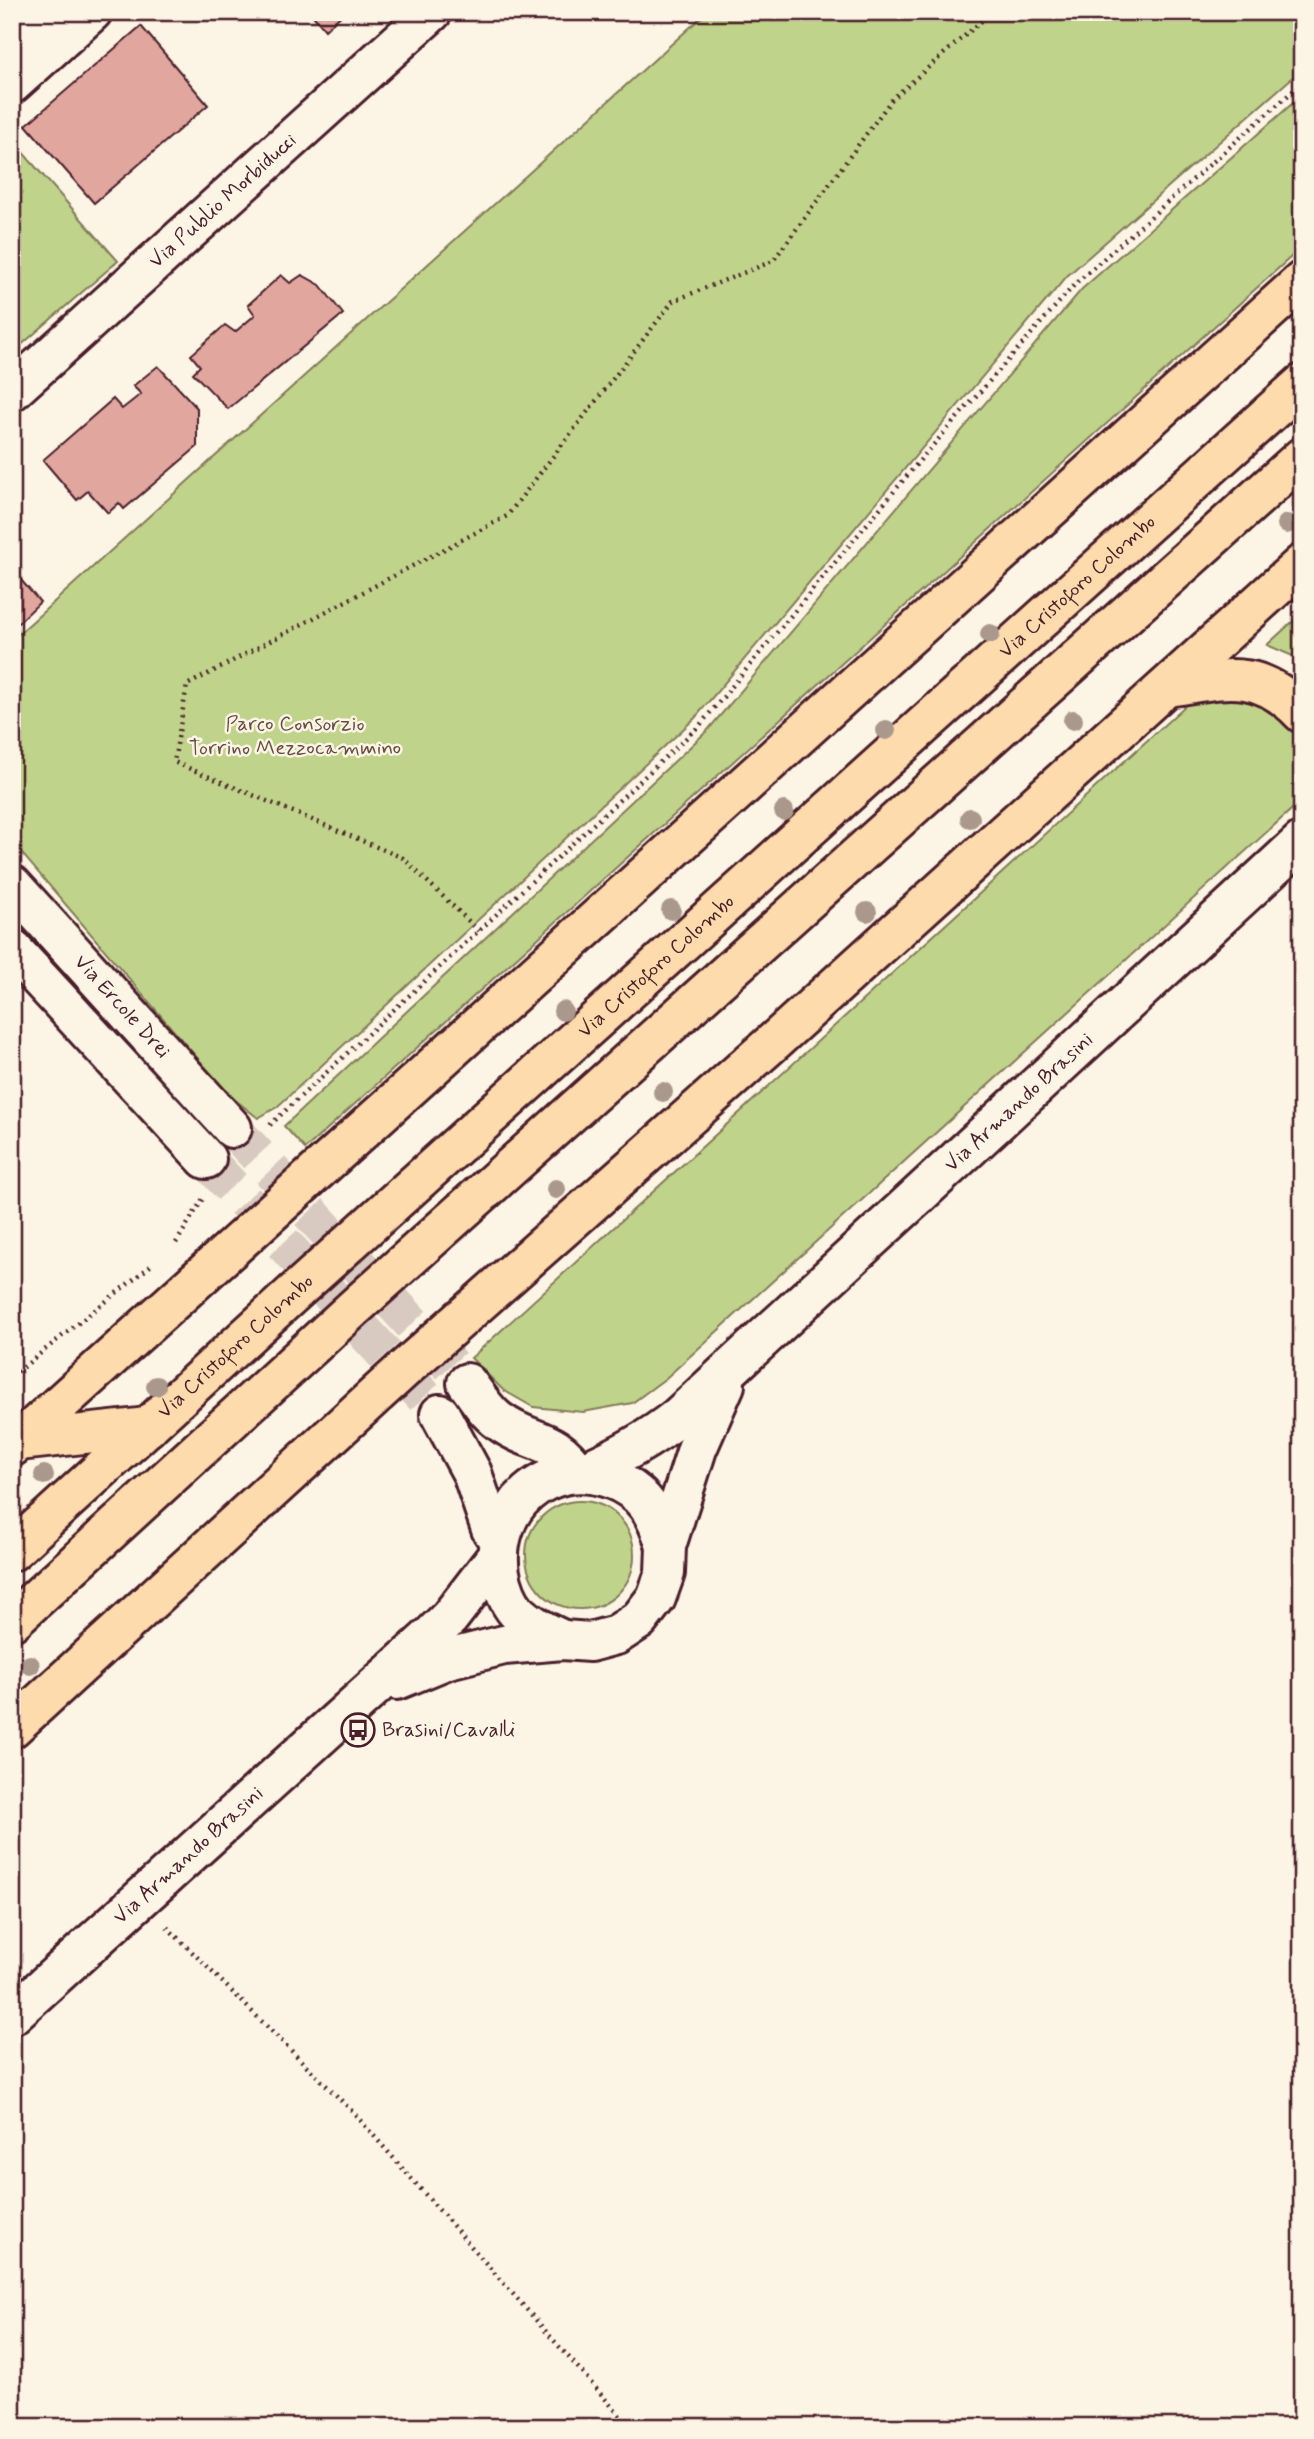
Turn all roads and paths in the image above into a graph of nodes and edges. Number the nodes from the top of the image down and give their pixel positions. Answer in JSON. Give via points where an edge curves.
{"nodes":[{"id":1,"x":43,"y":12,"type":"edge"},
{"id":2,"x":92,"y":12,"type":"edge"},
{"id":3,"x":432,"y":12,"type":"edge"},
{"id":4,"x":992,"y":12,"type":"edge"},
{"id":5,"x":12,"y":40,"type":"edge"},
{"id":6,"x":1302,"y":83,"type":"edge"},
{"id":7,"x":12,"y":84,"type":"edge"},
{"id":8,"x":1302,"y":281,"type":"edge"},
{"id":9,"x":1302,"y":384,"type":"edge"},
{"id":10,"x":12,"y":391,"type":"edge"},
{"id":11,"x":1302,"y":457,"type":"edge"},
{"id":12,"x":1302,"y":564,"type":"edge"},
{"id":13,"x":1167,"y":687,"type":"junction"},
{"id":14,"x":1302,"y":712,"type":"edge"},
{"id":15,"x":1302,"y":841,"type":"edge"},
{"id":16,"x":12,"y":885,"type":"edge"},
{"id":17,"x":480,"y":931,"type":"junction"},
{"id":18,"x":12,"y":949,"type":"edge"},
{"id":19,"x":278,"y":1119,"type":"dead end"},
{"id":20,"x":232,"y":1128,"type":"tunnel mouth"},
{"id":21,"x":206,"y":1159,"type":"tunnel mouth"},
{"id":22,"x":192,"y":1219,"type":"dead end"},
{"id":23,"x":174,"y":1247,"type":"dead end"},
{"id":24,"x":163,"y":1255,"type":"dead end"},
{"id":25,"x":736,"y":1362,"type":"junction"},
{"id":26,"x":12,"y":1376,"type":"edge"},
{"id":27,"x":467,"y":1383,"type":"tunnel mouth"},
{"id":28,"x":440,"y":1414,"type":"tunnel mouth"},
{"id":29,"x":148,"y":1427,"type":"junction"},
{"id":30,"x":16,"y":1444,"type":"edge"},
{"id":31,"x":580,"y":1472,"type":"junction"},
{"id":32,"x":666,"y":1546,"type":"junction"},
{"id":33,"x":498,"y":1549,"type":"junction"},
{"id":34,"x":12,"y":1550,"type":"edge"},
{"id":35,"x":12,"y":1621,"type":"edge"},
{"id":36,"x":563,"y":1640,"type":"junction"},
{"id":37,"x":364,"y":1697,"type":"junction"},
{"id":38,"x":12,"y":1728,"type":"edge"},
{"id":39,"x":139,"y":1899,"type":"junction"},
{"id":40,"x":12,"y":2015,"type":"edge"},
{"id":41,"x":630,"y":2427,"type":"edge"}],
"edges":[{"from":1,"to":5,"type":"street"},
{"from":2,"to":7,"type":"street"},
{"from":3,"to":10,"type":"street","name":"Via Publio Morbiducci"},
{"from":4,"to":17,"type":"path","via":[[892,99],[773,261],[673,301],[507,516],[187,685],[174,762],[403,858]]},
{"from":6,"to":17,"type":"path","via":[[1076,283],[921,459],[700,725]]},
{"from":8,"to":30,"type":"main road"},
{"from":9,"to":29,"type":"main road","name":"Via Cristoforo Colombo"},
{"from":11,"to":35,"type":"main road"},
{"from":12,"to":13,"type":"main road"},
{"from":13,"to":14,"type":"main road","via":[[1234,678],[1258,681]]},
{"from":13,"to":38,"type":"main road","via":[[403,1370]]},
{"from":15,"to":25,"type":"street","name":"Via Armando Brasini"},
{"from":16,"to":20,"type":"street","name":"Via Ercole Drei"},
{"from":17,"to":19,"type":"path"},
{"from":18,"to":21,"type":"street","name":"Via Ercole Drei"},
{"from":22,"to":23,"type":"path"},
{"from":24,"to":26,"type":"path"},
{"from":25,"to":31,"type":"street","name":"Via Armando Brasini","via":[[653,1436]]},
{"from":25,"to":32,"type":"street","name":"Via Armando Brasini","via":[[702,1435]]},
{"from":27,"to":31,"type":"street","via":[[497,1420],[560,1450]]},
{"from":28,"to":33,"type":"street","via":[[472,1473]]},
{"from":29,"to":30,"type":"main road"},
{"from":29,"to":34,"type":"main road","name":"Via Cristoforo Colombo"},
{"from":31,"to":32,"type":"street","name":"Via Armando Brasini","via":[[621,1483],[642,1499],[658,1520]]},
{"from":31,"to":33,"type":"street","name":"Via Armando Brasini","via":[[544,1482],[523,1497],[508,1517]]},
{"from":32,"to":36,"type":"street","name":"Via Armando Brasini","via":[[665,1573],[656,1598],[639,1620],[616,1635],[590,1642]]},
{"from":33,"to":36,"type":"street","name":"Via Armando Brasini","via":[[502,1584],[515,1610],[536,1628]]},
{"from":33,"to":37,"type":"street","name":"Via Armando Brasini","via":[[450,1617]]},
{"from":36,"to":37,"type":"street","name":"Via Armando Brasini","via":[[517,1643],[461,1655],[419,1669]]},
{"from":37,"to":39,"type":"street","name":"Via Armando Brasini"},
{"from":39,"to":40,"type":"street","name":"Via Armando Brasini"},
{"from":39,"to":41,"type":"path","via":[[352,2111]]}]}
